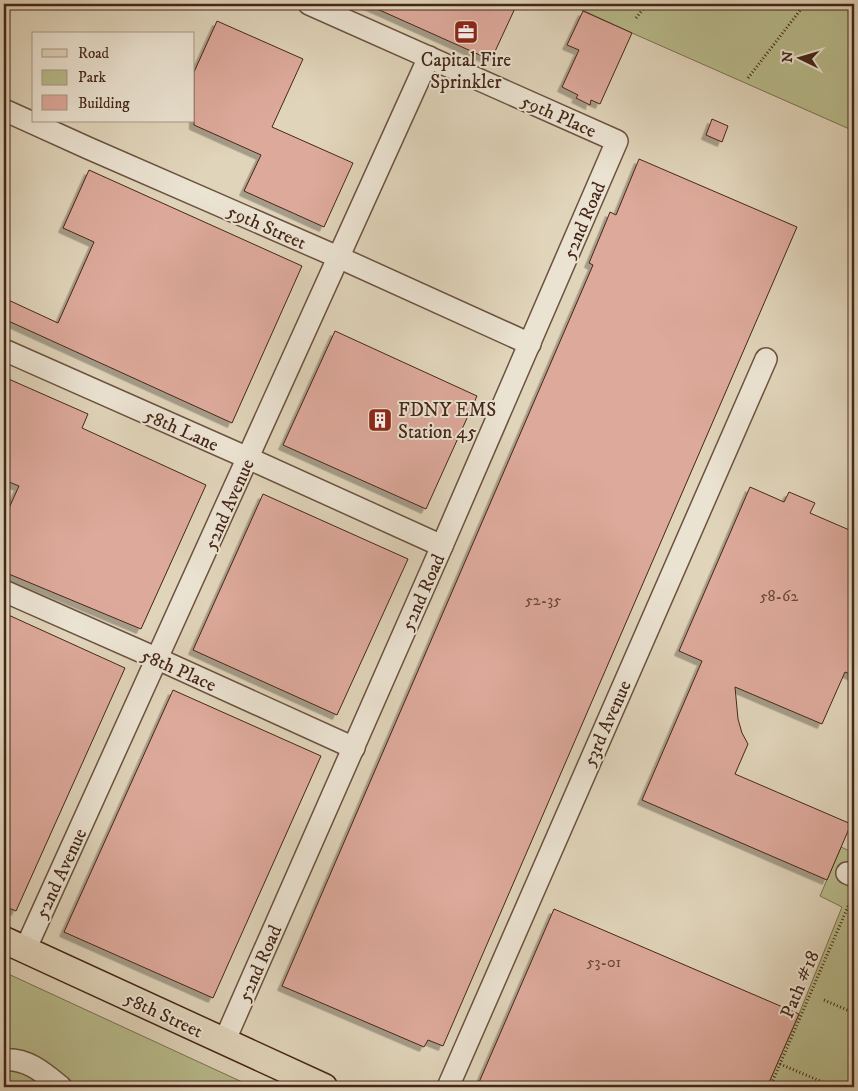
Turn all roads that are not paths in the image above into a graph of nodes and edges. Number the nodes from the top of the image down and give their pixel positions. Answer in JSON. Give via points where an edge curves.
{"nodes":[{"id":1,"x":309,"y":4,"type":"edge"},
{"id":2,"x":428,"y":56,"type":"junction"},
{"id":3,"x":4,"y":110,"type":"edge"},
{"id":4,"x":617,"y":141,"type":"joint"},
{"id":5,"x":338,"y":257,"type":"junction"},
{"id":6,"x":530,"y":344,"type":"junction"},
{"id":7,"x":4,"y":350,"type":"edge"},
{"id":8,"x":766,"y":359,"type":"dead end"},
{"id":9,"x":248,"y":458,"type":"junction"},
{"id":10,"x":442,"y":546,"type":"junction"},
{"id":11,"x":4,"y":591,"type":"edge"},
{"id":12,"x":158,"y":659,"type":"junction"},
{"id":13,"x":354,"y":748,"type":"junction"},
{"id":14,"x":15,"y":945,"type":"edge"},
{"id":15,"x":224,"y":1042,"type":"junction"},
{"id":16,"x":4,"y":1060,"type":"edge"},
{"id":17,"x":61,"y":1087,"type":"edge"},
{"id":18,"x":324,"y":1087,"type":"edge"},
{"id":19,"x":448,"y":1087,"type":"edge"}],
"edges":[{"from":1,"to":2,"type":"street","name":"59th Place"},
{"from":2,"to":4,"type":"street","name":"59th Place"},
{"from":2,"to":5,"type":"street","name":"52nd Avenue"},
{"from":3,"to":5,"type":"street","name":"59th Street"},
{"from":4,"to":6,"type":"street","name":"52nd Road"},
{"from":5,"to":6,"type":"street","name":"59th Street"},
{"from":5,"to":9,"type":"street","name":"52nd Avenue"},
{"from":6,"to":10,"type":"street","name":"52nd Road"},
{"from":7,"to":9,"type":"street","name":"58th Lane"},
{"from":8,"to":19,"type":"street","name":"53rd Avenue"},
{"from":9,"to":10,"type":"street","name":"58th Lane"},
{"from":9,"to":12,"type":"street","name":"52nd Avenue"},
{"from":10,"to":13,"type":"street","name":"52nd Road"},
{"from":11,"to":12,"type":"street","name":"58th Place"},
{"from":12,"to":13,"type":"street","name":"58th Place"},
{"from":12,"to":14,"type":"street","name":"52nd Avenue"},
{"from":13,"to":15,"type":"street","name":"52nd Road"},
{"from":14,"to":15,"type":"main road","name":"58th Street"},
{"from":15,"to":18,"type":"main road","name":"58th Street"},
{"from":16,"to":17,"type":"street","via":[[26,1063]]}]}
